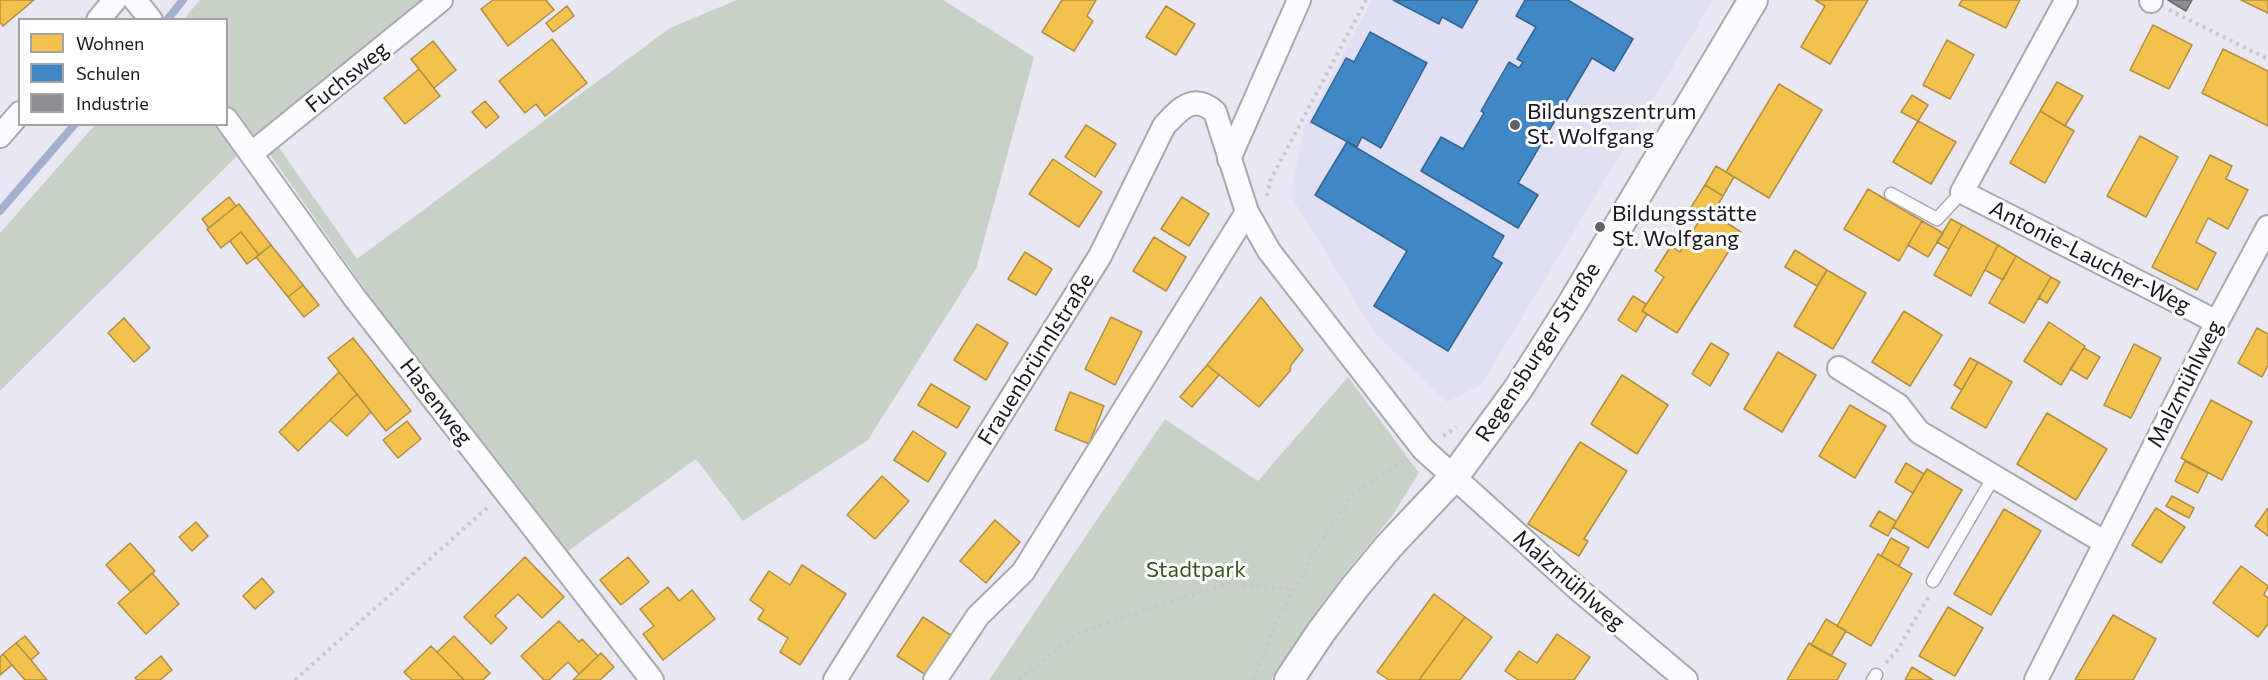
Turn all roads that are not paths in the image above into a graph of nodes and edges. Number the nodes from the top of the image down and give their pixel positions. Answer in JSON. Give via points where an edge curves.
{"nodes":[{"id":1,"x":115,"y":0,"type":"edge"},
{"id":2,"x":135,"y":0,"type":"edge"},
{"id":3,"x":441,"y":0,"type":"edge"},
{"id":4,"x":1299,"y":0,"type":"edge"},
{"id":5,"x":1753,"y":0,"type":"edge"},
{"id":6,"x":2066,"y":1,"type":"edge"},
{"id":7,"x":100,"y":18,"type":"edge"},
{"id":8,"x":149,"y":18,"type":"edge"},
{"id":9,"x":18,"y":115,"type":"edge"},
{"id":10,"x":228,"y":122,"type":"edge"},
{"id":11,"x":0,"y":136,"type":"edge"},
{"id":12,"x":252,"y":153,"type":"junction"},
{"id":13,"x":1229,"y":159,"type":"junction"},
{"id":14,"x":1962,"y":192,"type":"junction"},
{"id":15,"x":1891,"y":194,"type":"dead end"},
{"id":16,"x":1256,"y":207,"type":"junction"},
{"id":17,"x":2268,"y":227,"type":"edge"},
{"id":18,"x":2217,"y":322,"type":"junction"},
{"id":19,"x":1839,"y":368,"type":"dead end"},
{"id":20,"x":1453,"y":478,"type":"junction"},
{"id":21,"x":1993,"y":478,"type":"junction"},
{"id":22,"x":2104,"y":542,"type":"junction"},
{"id":23,"x":1932,"y":581,"type":"road end"},
{"id":24,"x":652,"y":680,"type":"edge"},
{"id":25,"x":835,"y":680,"type":"edge"},
{"id":26,"x":935,"y":680,"type":"edge"},
{"id":27,"x":1289,"y":680,"type":"edge"},
{"id":28,"x":1686,"y":680,"type":"edge"},
{"id":29,"x":2036,"y":680,"type":"edge"}],
"edges":[{"from":1,"to":7,"type":"street"},
{"from":2,"to":8,"type":"street"},
{"from":3,"to":12,"type":"street","name":"Fuchsweg"},
{"from":4,"to":13,"type":"street"},
{"from":5,"to":20,"type":"street","name":"Regensburger Straße","via":[[1572,304],[1518,389]]},
{"from":6,"to":14,"type":"street","name":"Antonie-Laucher-Weg"},
{"from":9,"to":11,"type":"street"},
{"from":10,"to":12,"type":"street","name":"Hasenweg"},
{"from":12,"to":24,"type":"street","name":"Hasenweg","via":[[354,297]]},
{"from":13,"to":16,"type":"street","name":"Frauenbrünnlstraße"},
{"from":13,"to":25,"type":"street","name":"Frauenbrünnlstraße","via":[[1215,112],[1206,104],[1191,103],[1164,126],[1100,256]]},
{"from":14,"to":15,"type":"lane","name":"Antonie-Laucher-Weg","via":[[1937,219]]},
{"from":14,"to":18,"type":"street","name":"Antonie-Laucher-Weg"},
{"from":16,"to":20,"type":"street","name":"Frauenbrünnlstraße","via":[[1269,250],[1423,449]]},
{"from":16,"to":26,"type":"street","via":[[1023,572],[978,616]]},
{"from":17,"to":18,"type":"street","name":"Malzmühlweg"},
{"from":18,"to":22,"type":"street","name":"Malzmühlweg"},
{"from":19,"to":21,"type":"street","via":[[1898,405],[1919,432]]},
{"from":20,"to":27,"type":"street","name":"Regensburger Straße","via":[[1355,587]]},
{"from":20,"to":28,"type":"street","name":"Malzmühlweg"},
{"from":21,"to":22,"type":"street"},
{"from":21,"to":23,"type":"lane"},
{"from":22,"to":29,"type":"street","name":"Malzmühlweg"}]}
